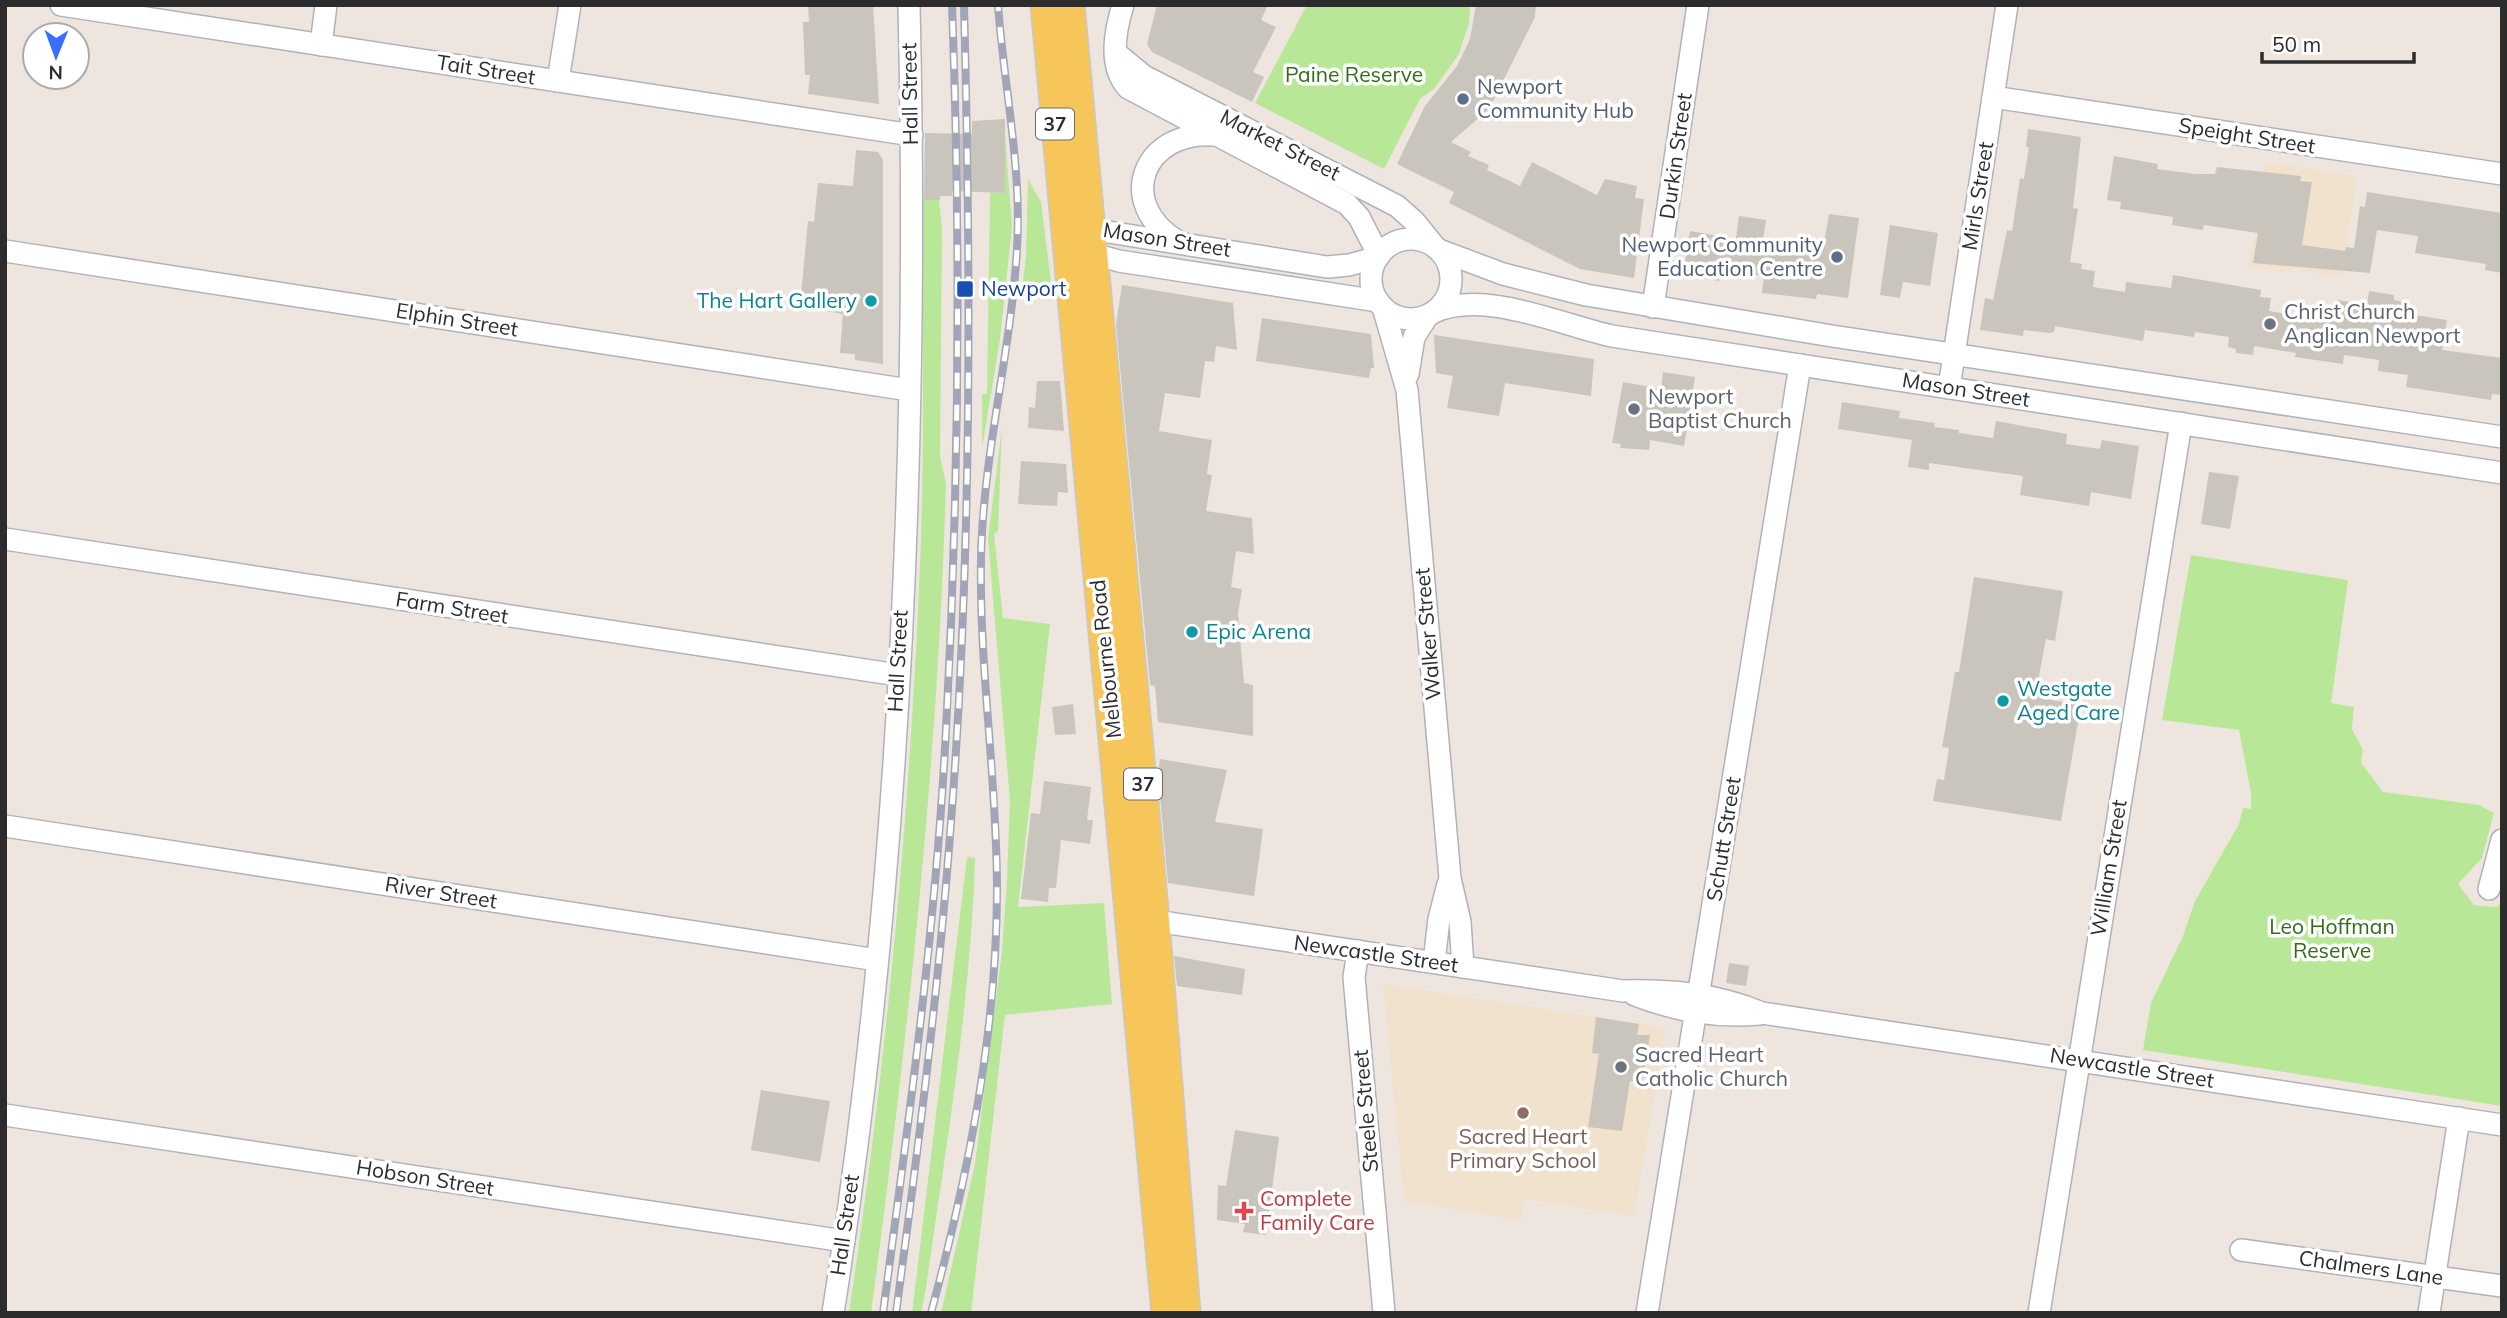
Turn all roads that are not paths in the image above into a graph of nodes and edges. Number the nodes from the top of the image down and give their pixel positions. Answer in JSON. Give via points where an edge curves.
{"nodes":[{"id":1,"x":61,"y":5,"type":"edge"},
{"id":2,"x":326,"y":5,"type":"edge"},
{"id":3,"x":570,"y":5,"type":"edge"},
{"id":4,"x":909,"y":5,"type":"edge"},
{"id":5,"x":1045,"y":5,"type":"edge"},
{"id":6,"x":1070,"y":5,"type":"edge"},
{"id":7,"x":1123,"y":5,"type":"edge"},
{"id":8,"x":1698,"y":5,"type":"edge"},
{"id":9,"x":2007,"y":5,"type":"edge"},
{"id":10,"x":321,"y":45,"type":"junction"},
{"id":11,"x":1115,"y":53,"type":"junction"},
{"id":12,"x":558,"y":81,"type":"junction"},
{"id":13,"x":1993,"y":97,"type":"junction"},
{"id":14,"x":912,"y":135,"type":"junction"},
{"id":15,"x":1216,"y":135,"type":"junction"},
{"id":16,"x":2502,"y":174,"type":"edge"},
{"id":17,"x":1066,"y":242,"type":"junction"},
{"id":18,"x":1092,"y":242,"type":"junction"},
{"id":19,"x":1180,"y":243,"type":"junction"},
{"id":20,"x":1437,"y":249,"type":"junction"},
{"id":21,"x":5,"y":251,"type":"edge"},
{"id":22,"x":1378,"y":256,"type":"junction"},
{"id":23,"x":1380,"y":304,"type":"junction"},
{"id":24,"x":1653,"y":307,"type":"junction"},
{"id":25,"x":1431,"y":314,"type":"junction"},
{"id":26,"x":1954,"y":354,"type":"junction"},
{"id":27,"x":1800,"y":365,"type":"junction"},
{"id":28,"x":1949,"y":387,"type":"junction"},
{"id":29,"x":909,"y":390,"type":"junction"},
{"id":30,"x":1407,"y":390,"type":"junction"},
{"id":31,"x":2181,"y":423,"type":"junction"},
{"id":32,"x":2502,"y":437,"type":"edge"},
{"id":33,"x":2502,"y":472,"type":"edge"},
{"id":34,"x":5,"y":539,"type":"edge"},
{"id":35,"x":898,"y":675,"type":"junction"},
{"id":36,"x":5,"y":826,"type":"edge"},
{"id":37,"x":2502,"y":840,"type":"edge"},
{"id":38,"x":1450,"y":878,"type":"junction"},
{"id":39,"x":2488,"y":889,"type":"dead end"},
{"id":40,"x":1143,"y":919,"type":"junction"},
{"id":41,"x":1358,"y":951,"type":"junction"},
{"id":42,"x":877,"y":960,"type":"junction"},
{"id":43,"x":1434,"y":962,"type":"junction"},
{"id":44,"x":1463,"y":967,"type":"junction"},
{"id":45,"x":1698,"y":1003,"type":"junction"},
{"id":46,"x":2078,"y":1060,"type":"junction"},
{"id":47,"x":5,"y":1115,"type":"edge"},
{"id":48,"x":2459,"y":1118,"type":"junction"},
{"id":49,"x":2502,"y":1125,"type":"edge"},
{"id":50,"x":844,"y":1241,"type":"junction"},
{"id":51,"x":2241,"y":1250,"type":"dead end"},
{"id":52,"x":2435,"y":1276,"type":"junction"},
{"id":53,"x":2502,"y":1286,"type":"edge"},
{"id":54,"x":833,"y":1313,"type":"edge"},
{"id":55,"x":1166,"y":1313,"type":"edge"},
{"id":56,"x":1186,"y":1313,"type":"edge"},
{"id":57,"x":1384,"y":1313,"type":"edge"},
{"id":58,"x":1647,"y":1313,"type":"edge"},
{"id":59,"x":2039,"y":1313,"type":"edge"},
{"id":60,"x":2429,"y":1313,"type":"edge"}],
"edges":[{"from":1,"to":10,"type":"street","name":"Tait Street"},
{"from":2,"to":10,"type":"street"},
{"from":3,"to":12,"type":"street"},
{"from":4,"to":14,"type":"street","name":"Hall Street"},
{"from":5,"to":17,"type":"main road","name":"Melbourne Road","number":"37"},
{"from":6,"to":18,"type":"main road","name":"Melbourne Road","number":"37"},
{"from":7,"to":11,"type":"street","name":"Market Street"},
{"from":8,"to":24,"type":"street","name":"Durkin Street"},
{"from":9,"to":13,"type":"street","name":"Mirls Street"},
{"from":10,"to":12,"type":"street","name":"Tait Street"},
{"from":11,"to":15,"type":"street","name":"Market Street","via":[[1120,77],[1131,91]]},
{"from":11,"to":20,"type":"street","name":"Market Street","via":[[1144,76],[1397,206]]},
{"from":12,"to":14,"type":"street","name":"Tait Street"},
{"from":13,"to":16,"type":"street","name":"Speight Street"},
{"from":13,"to":26,"type":"street","name":"Mirls Street"},
{"from":14,"to":29,"type":"street","name":"Hall Street"},
{"from":15,"to":19,"type":"street","via":[[1174,141],[1155,154],[1145,172],[1143,198],[1150,216]]},
{"from":15,"to":22,"type":"street","name":"Market Street","via":[[1351,208]]},
{"from":17,"to":18,"type":"street","name":"Mason Street"},
{"from":17,"to":40,"type":"main road","name":"Melbourne Road","number":"37"},
{"from":18,"to":19,"type":"street","name":"Mason Street"},
{"from":18,"to":23,"type":"street","name":"Mason Street"},
{"from":18,"to":40,"type":"main road","name":"Melbourne Road","number":"37"},
{"from":19,"to":22,"type":"street","name":"Mason Street","via":[[1327,267]]},
{"from":20,"to":22,"type":"street","via":[[1418,240],[1405,240]]},
{"from":20,"to":24,"type":"street","name":"Mason Street","via":[[1541,285]]},
{"from":20,"to":25,"type":"street","via":[[1449,267],[1451,285],[1447,298]]},
{"from":21,"to":29,"type":"street","name":"Elphin Street"},
{"from":22,"to":23,"type":"street","via":[[1371,283]]},
{"from":23,"to":25,"type":"street","via":[[1404,318]]},
{"from":23,"to":30,"type":"street","name":"Walker Street"},
{"from":24,"to":26,"type":"street","name":"Mason Street"},
{"from":25,"to":27,"type":"street","name":"Mason Street","via":[[1452,305],[1477,303],[1612,336]]},
{"from":25,"to":30,"type":"street","name":"Walker Street","via":[[1414,337]]},
{"from":26,"to":28,"type":"street","name":"Mirls Street"},
{"from":26,"to":32,"type":"street","name":"Mason Street"},
{"from":27,"to":28,"type":"street","name":"Mason Street"},
{"from":27,"to":45,"type":"street","name":"Schutt Street"},
{"from":28,"to":31,"type":"street","name":"Mason Street"},
{"from":29,"to":35,"type":"street","name":"Hall Street"},
{"from":30,"to":38,"type":"street","name":"Walker Street"},
{"from":31,"to":33,"type":"street","name":"Mason Street"},
{"from":31,"to":46,"type":"street","name":"William Street"},
{"from":34,"to":35,"type":"street","name":"Farm Street"},
{"from":35,"to":42,"type":"street","name":"Hall Street"},
{"from":36,"to":42,"type":"street","name":"River Street"},
{"from":37,"to":39,"type":"street"},
{"from":38,"to":43,"type":"street","name":"Walker Street"},
{"from":38,"to":44,"type":"street","name":"Walker Street","via":[[1460,922]]},
{"from":40,"to":41,"type":"street","name":"Newcastle Street"},
{"from":40,"to":55,"type":"main road","name":"Melbourne Road","number":"37"},
{"from":40,"to":56,"type":"main road","name":"Melbourne Road","number":"37"},
{"from":41,"to":43,"type":"street","name":"Newcastle Street"},
{"from":41,"to":57,"type":"street","name":"Steele Street","via":[[1354,977]]},
{"from":42,"to":50,"type":"street","name":"Hall Street"},
{"from":43,"to":44,"type":"street","name":"Newcastle Street"},
{"from":44,"to":45,"type":"street","name":"Newcastle Street","via":[[1623,991],[1671,1008]]},
{"from":45,"to":46,"type":"street","name":"Newcastle Street","via":[[1725,1017],[1762,1013]]},
{"from":45,"to":58,"type":"street","name":"Schutt Street"},
{"from":46,"to":48,"type":"street","name":"Newcastle Street"},
{"from":46,"to":59,"type":"street","name":"William Street"},
{"from":47,"to":50,"type":"street","name":"Hobson Street"},
{"from":48,"to":49,"type":"street","name":"Newcastle Street"},
{"from":48,"to":52,"type":"street"},
{"from":50,"to":54,"type":"street","name":"Hall Street"},
{"from":51,"to":52,"type":"street","name":"Chalmers Lane"},
{"from":52,"to":53,"type":"street","name":"Chalmers Lane"},
{"from":52,"to":60,"type":"street"}]}
